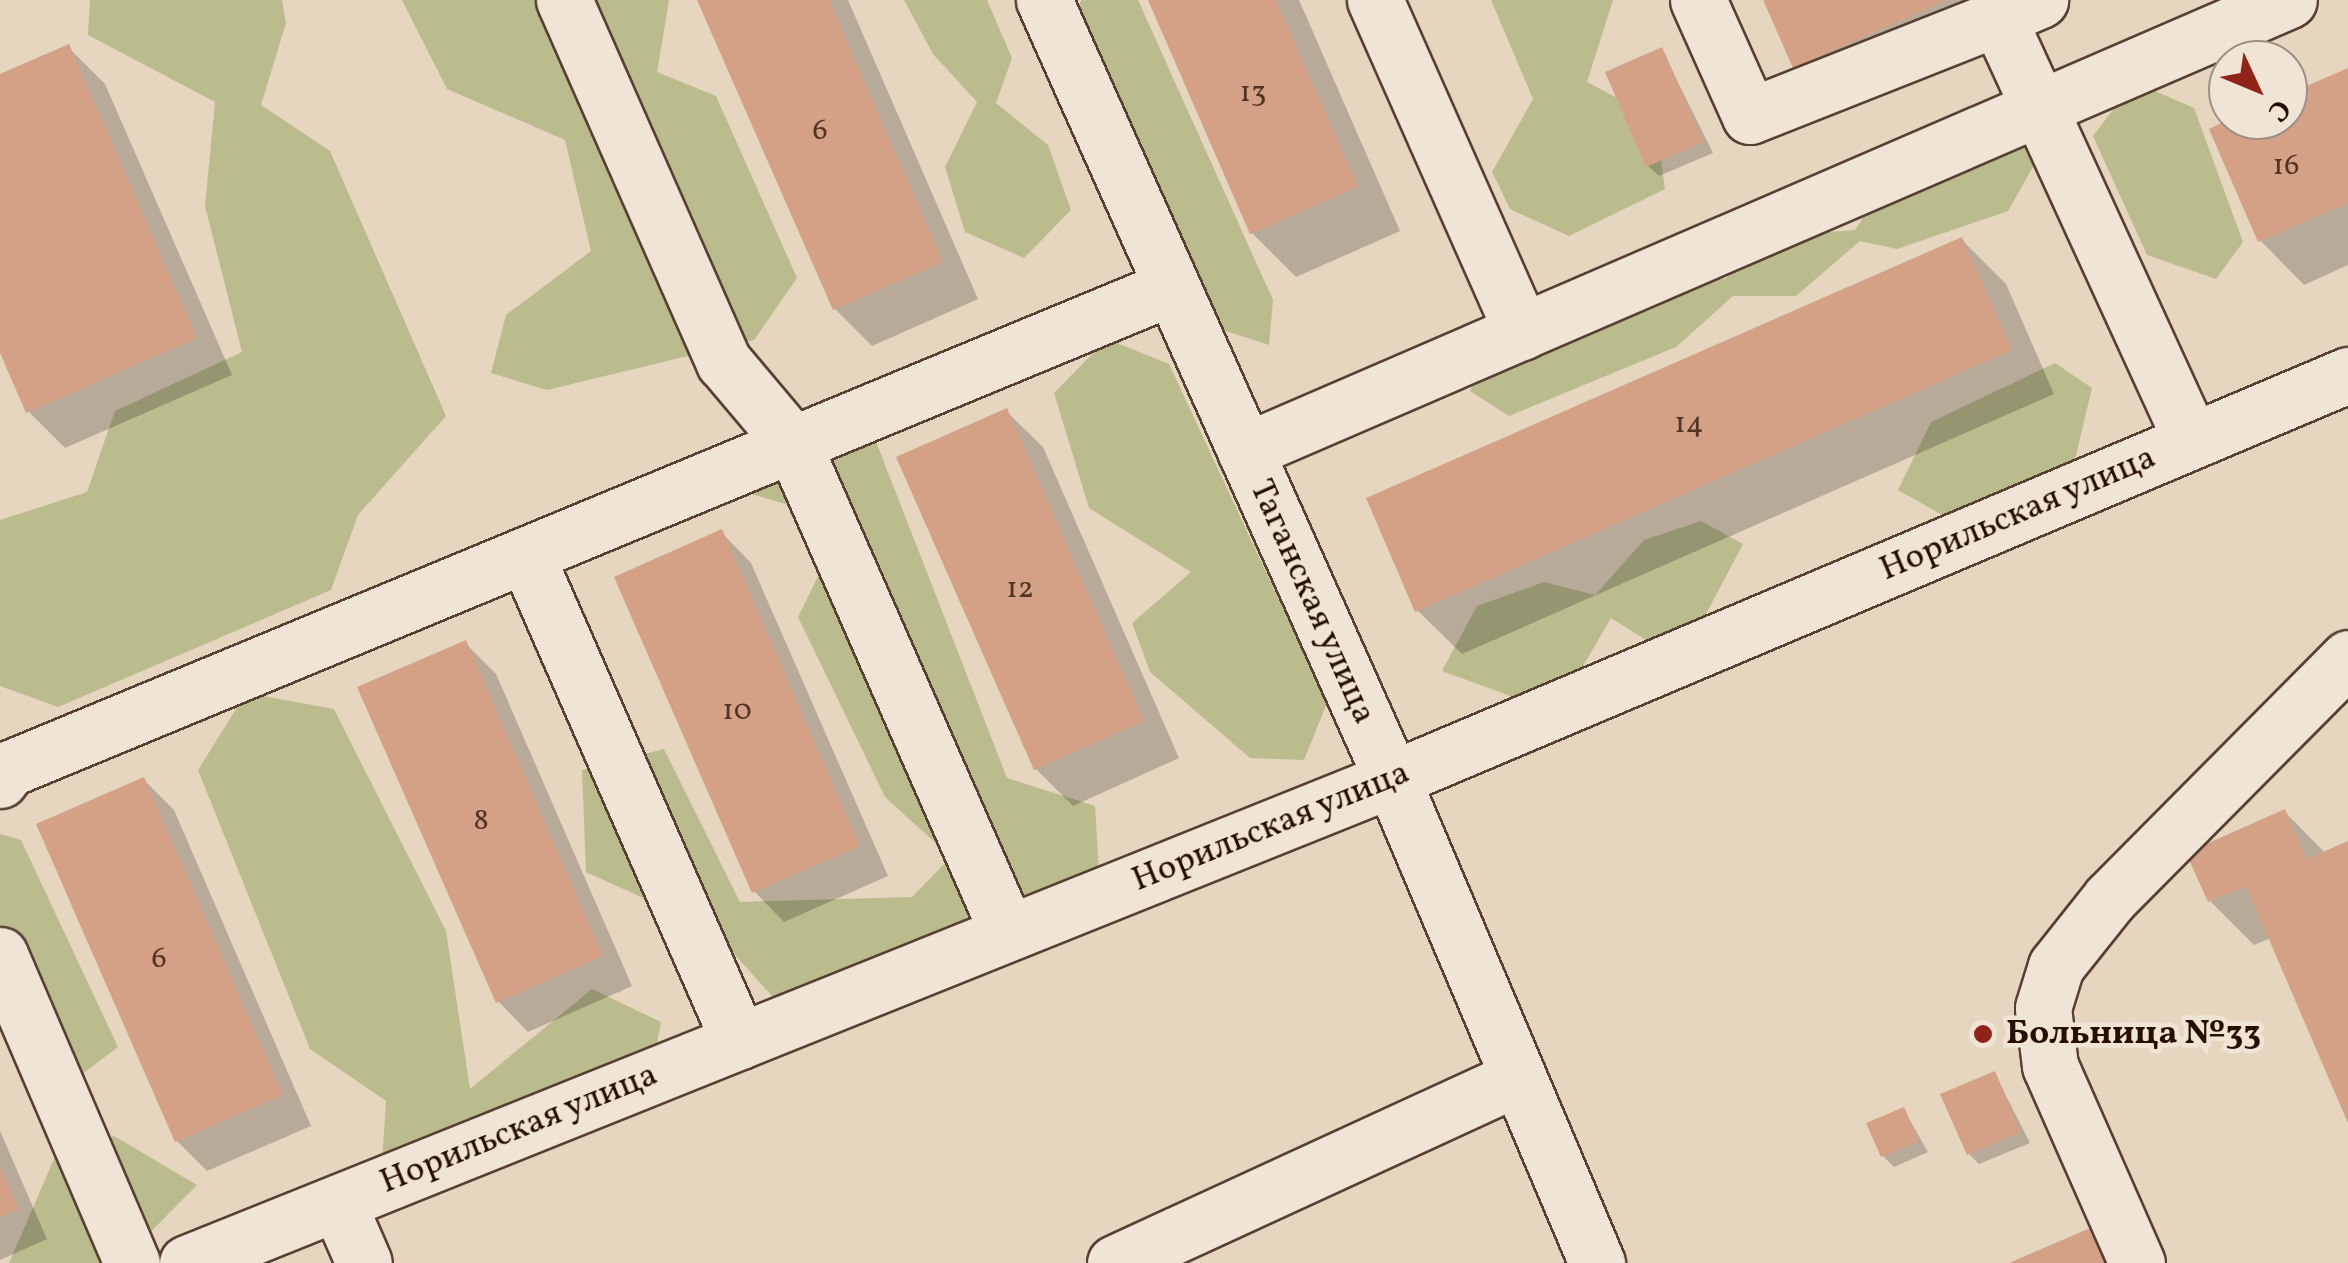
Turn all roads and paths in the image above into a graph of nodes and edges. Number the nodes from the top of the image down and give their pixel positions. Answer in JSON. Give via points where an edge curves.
{"nodes":[{"id":1,"x":564,"y":0,"type":"edge"},
{"id":2,"x":1044,"y":0,"type":"edge"},
{"id":3,"x":1375,"y":0,"type":"edge"},
{"id":4,"x":1698,"y":0,"type":"edge"},
{"id":5,"x":2289,"y":0,"type":"edge"},
{"id":6,"x":2019,"y":9,"type":"edge"},
{"id":7,"x":2038,"y":110,"type":"junction"},
{"id":8,"x":1172,"y":287,"type":"junction"},
{"id":9,"x":1522,"y":332,"type":"junction"},
{"id":10,"x":2348,"y":375,"type":"edge"},
{"id":11,"x":2192,"y":441,"type":"junction"},
{"id":12,"x":794,"y":444,"type":"junction"},
{"id":13,"x":1245,"y":451,"type":"junction"},
{"id":14,"x":526,"y":554,"type":"junction"},
{"id":15,"x":2348,"y":658,"type":"edge"},
{"id":16,"x":1392,"y":779,"type":"junction"},
{"id":17,"x":0,"y":780,"type":"edge"},
{"id":18,"x":1008,"y":933,"type":"junction"},
{"id":19,"x":0,"y":955,"type":"edge"},
{"id":20,"x":739,"y":1041,"type":"junction"},
{"id":21,"x":1518,"y":1078,"type":"junction"},
{"id":22,"x":338,"y":1203,"type":"junction"},
{"id":23,"x":132,"y":1263,"type":"edge"},
{"id":24,"x":187,"y":1263,"type":"edge"},
{"id":25,"x":364,"y":1263,"type":"edge"},
{"id":26,"x":1115,"y":1263,"type":"edge"},
{"id":27,"x":1597,"y":1263,"type":"edge"},
{"id":28,"x":2137,"y":1263,"type":"edge"}],
"edges":[{"from":1,"to":12,"type":"street","via":[[724,362]]},
{"from":2,"to":8,"type":"street","name":"Таганская улица"},
{"from":3,"to":9,"type":"street"},
{"from":4,"to":6,"type":"street","via":[[1750,116]]},
{"from":5,"to":7,"type":"street"},
{"from":6,"to":7,"type":"street"},
{"from":7,"to":9,"type":"street"},
{"from":7,"to":11,"type":"street"},
{"from":8,"to":12,"type":"street"},
{"from":8,"to":13,"type":"street","name":"Таганская улица"},
{"from":9,"to":13,"type":"street"},
{"from":10,"to":11,"type":"street","name":"Норильская улица"},
{"from":11,"to":16,"type":"street","name":"Норильская улица"},
{"from":12,"to":14,"type":"street"},
{"from":12,"to":18,"type":"street"},
{"from":13,"to":16,"type":"street","name":"Таганская улица"},
{"from":14,"to":17,"type":"street","via":[[8,770]]},
{"from":14,"to":20,"type":"street"},
{"from":15,"to":28,"type":"street","via":[[2110,898],[2056,966],[2043,1008],[2050,1066]]},
{"from":16,"to":18,"type":"street","name":"Норильская улица"},
{"from":16,"to":21,"type":"street","name":"Таганская улица"},
{"from":18,"to":20,"type":"street","name":"Норильская улица"},
{"from":19,"to":23,"type":"street"},
{"from":20,"to":22,"type":"street","name":"Норильская улица"},
{"from":21,"to":26,"type":"street"},
{"from":21,"to":27,"type":"street","name":"Таганская улица"},
{"from":22,"to":24,"type":"street","name":"Норильская улица"},
{"from":22,"to":25,"type":"street"}]}
